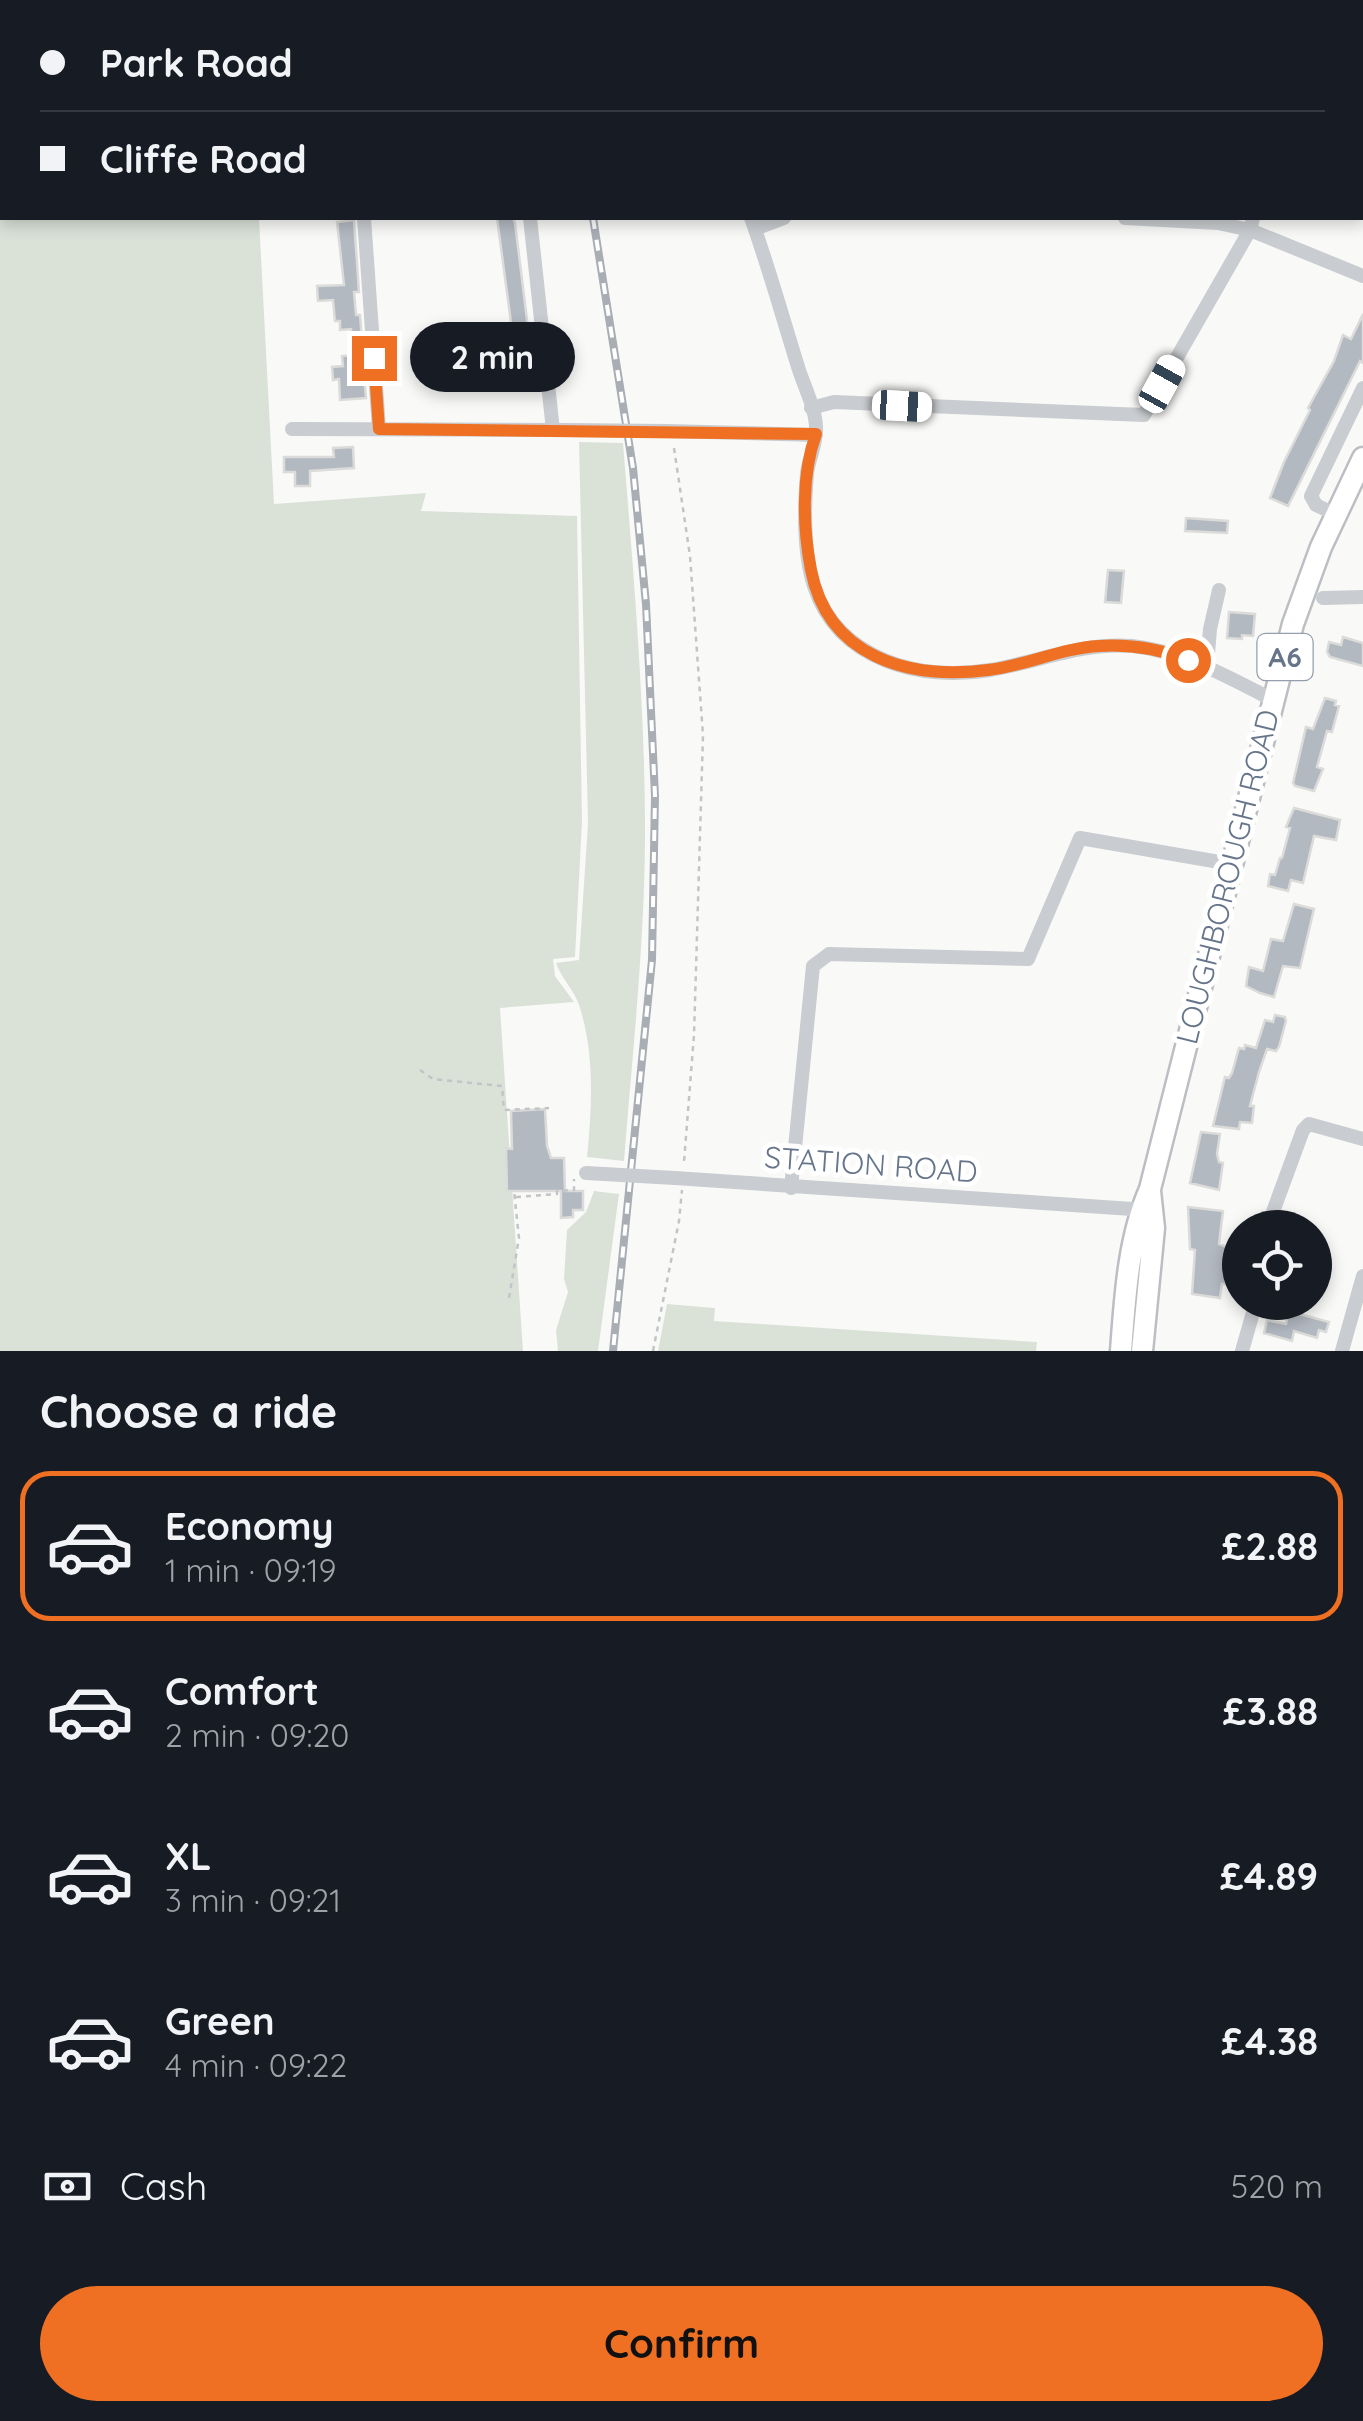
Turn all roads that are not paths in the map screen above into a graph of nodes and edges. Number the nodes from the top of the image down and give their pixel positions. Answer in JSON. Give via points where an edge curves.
{"nodes":[{"id":1,"x":364,"y":220,"type":"edge"},
{"id":2,"x":530,"y":220,"type":"edge"},
{"id":3,"x":1156,"y":220,"type":"edge"},
{"id":4,"x":753,"y":223,"type":"edge"},
{"id":5,"x":1251,"y":224,"type":"edge"},
{"id":6,"x":1363,"y":276,"type":"edge"},
{"id":7,"x":1363,"y":388,"type":"edge"},
{"id":8,"x":811,"y":408,"type":"junction"},
{"id":9,"x":292,"y":429,"type":"dead end"},
{"id":10,"x":379,"y":429,"type":"junction"},
{"id":11,"x":559,"y":430,"type":"junction"},
{"id":12,"x":816,"y":434,"type":"junction"},
{"id":13,"x":1363,"y":458,"type":"edge"},
{"id":14,"x":1334,"y":514,"type":"junction"},
{"id":15,"x":1219,"y":590,"type":"dead end"},
{"id":16,"x":1363,"y":597,"type":"edge"},
{"id":17,"x":1323,"y":598,"type":"dead end"},
{"id":18,"x":1208,"y":666,"type":"junction"},
{"id":19,"x":1274,"y":700,"type":"junction"},
{"id":20,"x":1232,"y":864,"type":"junction"},
{"id":21,"x":1363,"y":1138,"type":"edge"},
{"id":22,"x":580,"y":1173,"type":"road end"},
{"id":23,"x":792,"y":1188,"type":"junction"},
{"id":24,"x":1148,"y":1203,"type":"junction"},
{"id":25,"x":1274,"y":1210,"type":"edge"},
{"id":26,"x":1363,"y":1276,"type":"edge"},
{"id":27,"x":1251,"y":1320,"type":"edge"},
{"id":28,"x":1121,"y":1351,"type":"edge"},
{"id":29,"x":1142,"y":1351,"type":"edge"},
{"id":30,"x":1242,"y":1351,"type":"edge"},
{"id":31,"x":1342,"y":1351,"type":"edge"}],
"edges":[{"from":1,"to":10,"type":"street"},
{"from":2,"to":11,"type":"street"},
{"from":3,"to":5,"type":"street"},
{"from":4,"to":8,"type":"street"},
{"from":5,"to":6,"type":"street"},
{"from":5,"to":8,"type":"street","via":[[1144,415],[834,402]]},
{"from":7,"to":14,"type":"street","via":[[1311,496]]},
{"from":8,"to":12,"type":"street"},
{"from":9,"to":10,"type":"street"},
{"from":10,"to":11,"type":"street"},
{"from":11,"to":12,"type":"street","bridge":true},
{"from":12,"to":18,"type":"street","via":[[807,474],[806,546],[825,610],[859,649],[886,663],[934,670],[988,670],[1097,646],[1151,649]]},
{"from":13,"to":14,"type":"highway","name":"LOUGHBOROUGH ROAD","number":"A6"},
{"from":14,"to":19,"type":"highway","name":"LOUGHBOROUGH ROAD","number":"A6","via":[[1301,600]]},
{"from":15,"to":18,"type":"street"},
{"from":16,"to":17,"type":"street"},
{"from":18,"to":19,"type":"street"},
{"from":19,"to":20,"type":"highway","name":"LOUGHBOROUGH ROAD","number":"A6"},
{"from":20,"to":23,"type":"street","via":[[1080,838],[1028,959],[829,954],[813,966]]},
{"from":20,"to":24,"type":"highway","name":"LOUGHBOROUGH ROAD","number":"A6"},
{"from":21,"to":25,"type":"street","via":[[1310,1124],[1302,1130]]},
{"from":22,"to":23,"type":"street","name":"STATION ROAD","bridge":true},
{"from":23,"to":24,"type":"street","name":"STATION ROAD"},
{"from":24,"to":28,"type":"highway","name":"LOUGHBOROUGH ROAD","number":"A6","via":[[1125,1296]]},
{"from":24,"to":29,"type":"highway","name":"LOUGHBOROUGH ROAD","number":"A6"},
{"from":26,"to":31,"type":"street"},
{"from":27,"to":30,"type":"street"}]}
